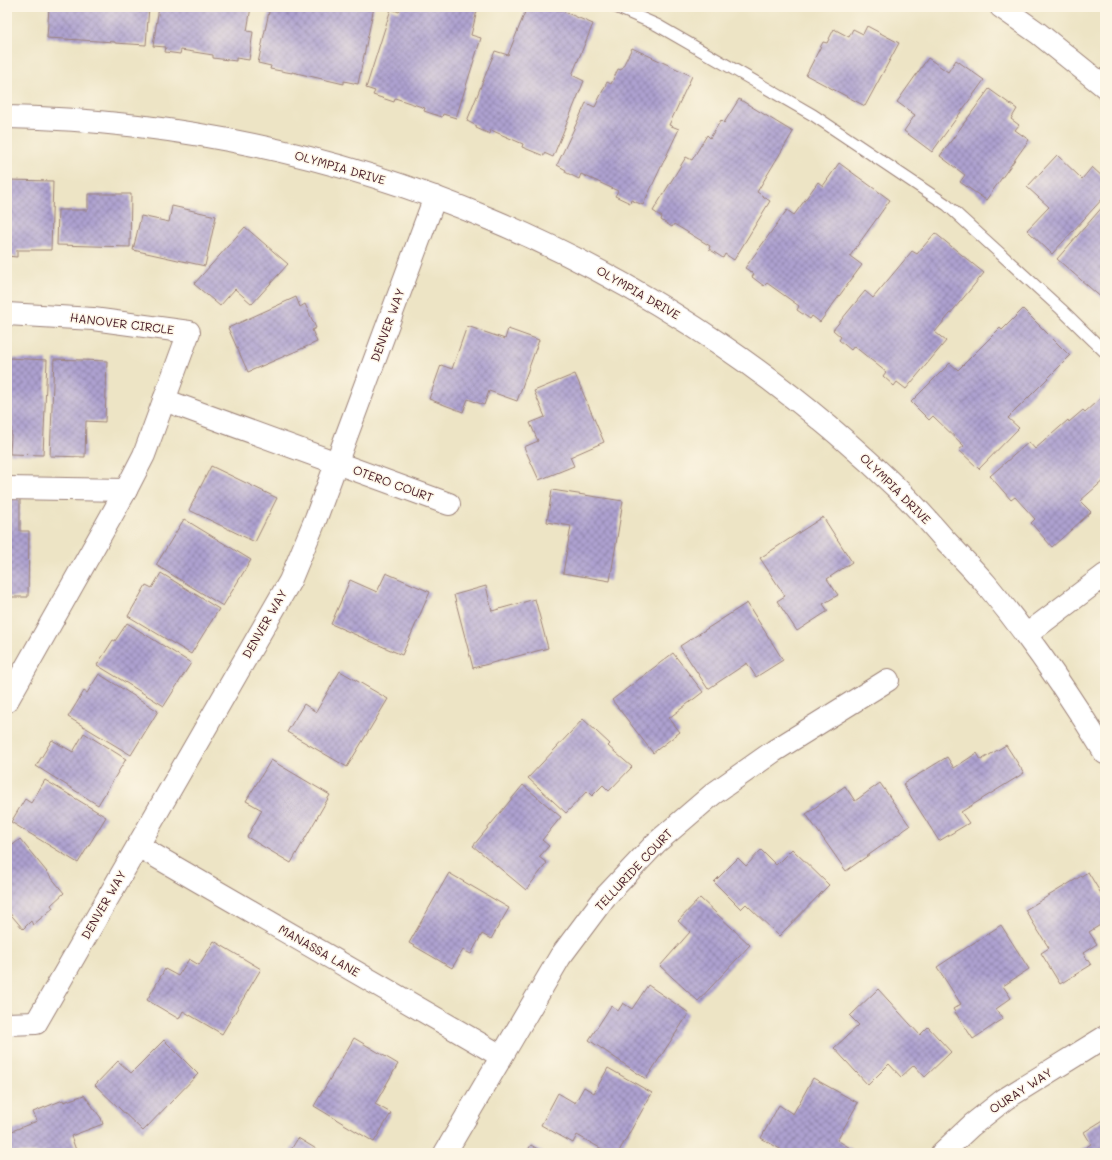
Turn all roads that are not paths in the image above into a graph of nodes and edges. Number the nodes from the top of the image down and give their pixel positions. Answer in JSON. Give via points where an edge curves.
{"nodes":[{"id":1,"x":616,"y":7,"type":"edge"},
{"id":2,"x":1001,"y":7,"type":"edge"},
{"id":3,"x":1105,"y":87,"type":"edge"},
{"id":4,"x":7,"y":117,"type":"edge"},
{"id":5,"x":435,"y":197,"type":"junction"},
{"id":6,"x":7,"y":314,"type":"edge"},
{"id":7,"x":1105,"y":352,"type":"edge"},
{"id":8,"x":164,"y":400,"type":"junction"},
{"id":9,"x":337,"y":463,"type":"junction"},
{"id":10,"x":7,"y":488,"type":"edge"},
{"id":11,"x":126,"y":490,"type":"junction"},
{"id":12,"x":449,"y":504,"type":"dead end"},
{"id":13,"x":1105,"y":575,"type":"edge"},
{"id":14,"x":1026,"y":635,"type":"junction"},
{"id":15,"x":888,"y":680,"type":"dead end"},
{"id":16,"x":7,"y":701,"type":"edge"},
{"id":17,"x":1105,"y":752,"type":"edge"},
{"id":18,"x":138,"y":846,"type":"junction"},
{"id":19,"x":7,"y":1024,"type":"edge"},
{"id":20,"x":1105,"y":1037,"type":"edge"},
{"id":21,"x":500,"y":1056,"type":"junction"},
{"id":22,"x":445,"y":1153,"type":"edge"},
{"id":23,"x":942,"y":1153,"type":"edge"}],
"edges":[{"from":1,"to":7,"type":"lane","via":[[657,25],[813,115],[947,205]]},
{"from":2,"to":3,"type":"street"},
{"from":4,"to":5,"type":"street","name":"OLYMPIA DRIVE","via":[[57,118],[148,126],[238,141],[326,162]]},
{"from":5,"to":9,"type":"street","name":"DENVER WAY"},
{"from":5,"to":14,"type":"street","name":"OLYMPIA DRIVE","via":[[534,238],[616,279],[694,326],[768,378],[839,435],[906,497],[983,581]]},
{"from":6,"to":8,"type":"street","name":"HANOVER CIRCLE","via":[[93,319],[189,332]]},
{"from":8,"to":9,"type":"street"},
{"from":8,"to":11,"type":"street","name":"HANOVER CIRCLE","via":[[144,455]]},
{"from":9,"to":12,"type":"street","name":"OTERO COURT"},
{"from":9,"to":18,"type":"street","name":"DENVER WAY","via":[[290,581]]},
{"from":10,"to":11,"type":"street"},
{"from":11,"to":16,"type":"street","name":"HANOVER CIRCLE"},
{"from":13,"to":14,"type":"street"},
{"from":14,"to":17,"type":"street","name":"OLYMPIA DRIVE"},
{"from":15,"to":21,"type":"street","name":"TELLURIDE COURT","via":[[744,772],[713,794],[656,843],[605,897],[560,957]]},
{"from":18,"to":19,"type":"street","name":"DENVER WAY","via":[[36,1023]]},
{"from":18,"to":21,"type":"street","name":"MANASSA LANE"},
{"from":20,"to":23,"type":"street","name":"OURAY WAY","via":[[1005,1099]]},
{"from":21,"to":22,"type":"street","name":"TELLURIDE COURT"}]}
